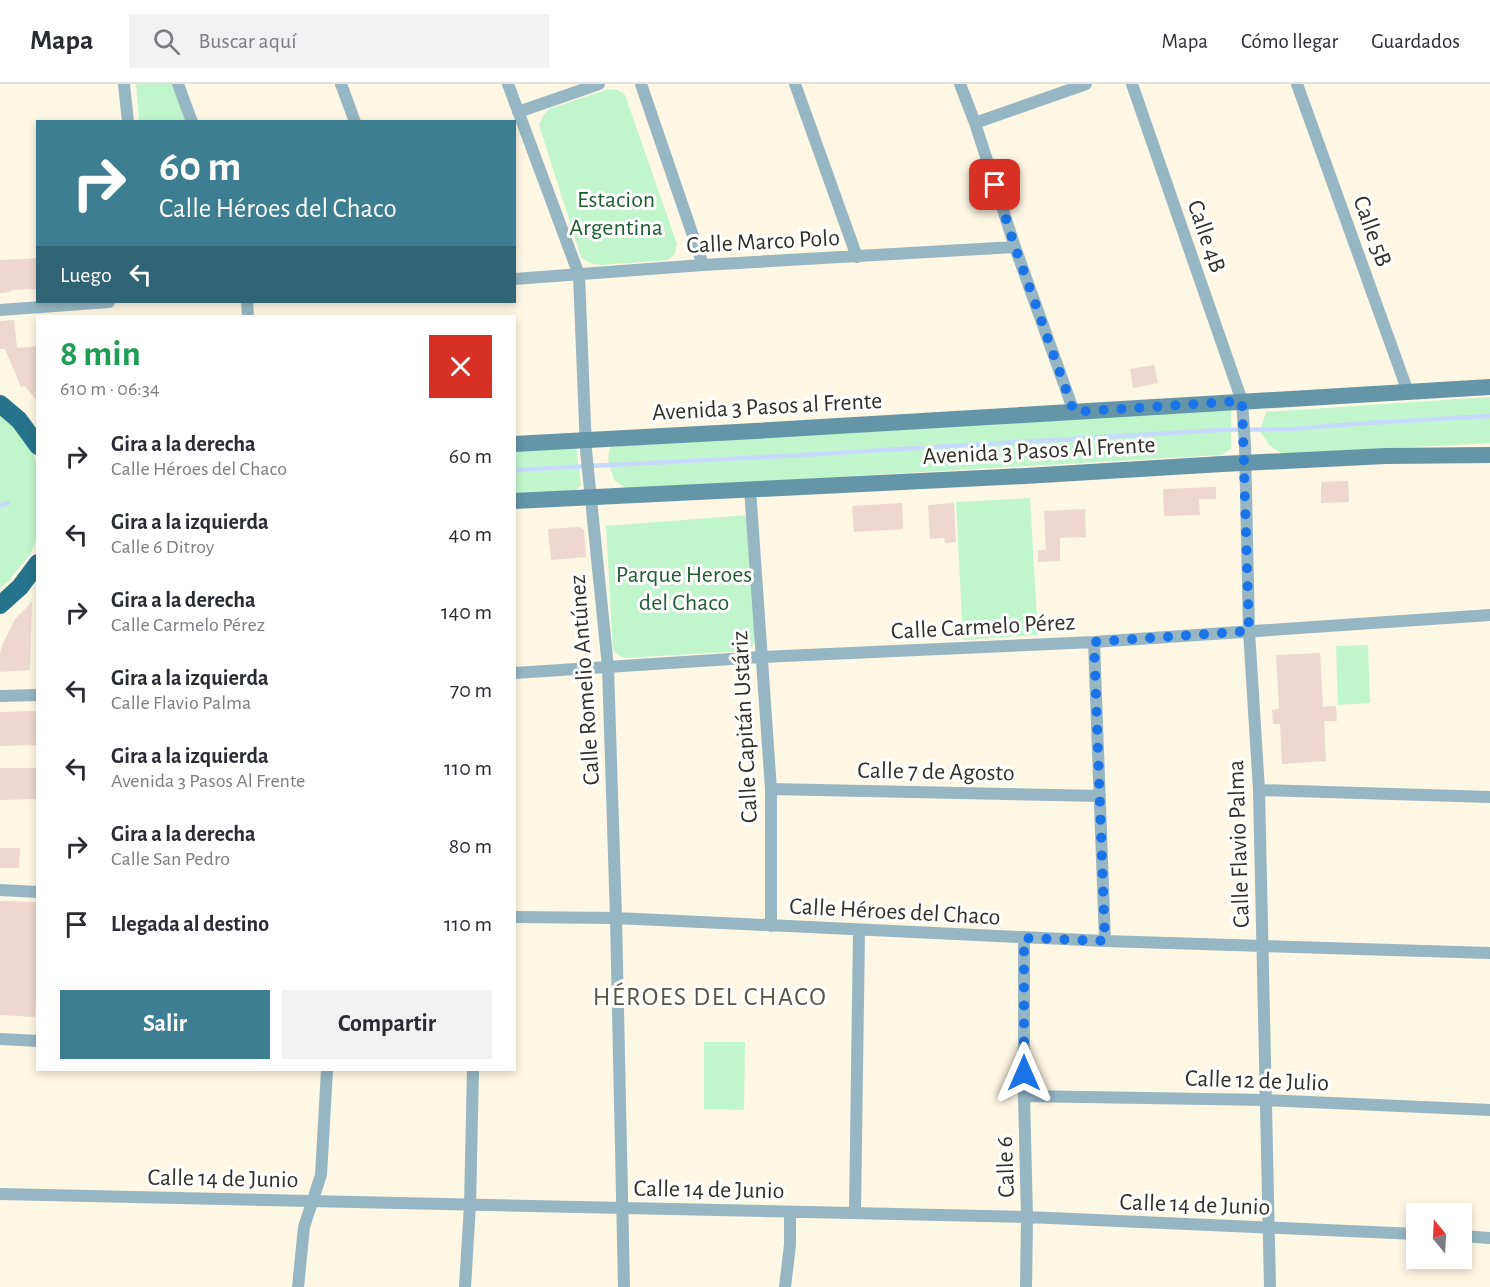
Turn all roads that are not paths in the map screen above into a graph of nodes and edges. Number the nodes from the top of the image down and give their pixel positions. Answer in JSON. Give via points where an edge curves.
{"nodes":[{"id":1,"x":124,"y":84,"type":"edge"},
{"id":2,"x":178,"y":84,"type":"edge"},
{"id":3,"x":341,"y":84,"type":"edge"},
{"id":4,"x":508,"y":84,"type":"edge"},
{"id":5,"x":599,"y":84,"type":"edge"},
{"id":6,"x":641,"y":84,"type":"edge"},
{"id":7,"x":795,"y":84,"type":"edge"},
{"id":8,"x":960,"y":84,"type":"edge"},
{"id":9,"x":1086,"y":84,"type":"edge"},
{"id":10,"x":1132,"y":84,"type":"edge"},
{"id":11,"x":1297,"y":84,"type":"edge"},
{"id":12,"x":518,"y":112,"type":"junction"},
{"id":13,"x":128,"y":120,"type":"edge"},
{"id":14,"x":191,"y":120,"type":"edge"},
{"id":15,"x":354,"y":120,"type":"edge"},
{"id":16,"x":975,"y":123,"type":"junction"},
{"id":17,"x":1015,"y":247,"type":"junction"},
{"id":18,"x":857,"y":257,"type":"junction"},
{"id":19,"x":703,"y":265,"type":"junction"},
{"id":20,"x":579,"y":275,"type":"junction"},
{"id":21,"x":516,"y":279,"type":"edge"},
{"id":22,"x":95,"y":303,"type":"edge"},
{"id":23,"x":0,"y":310,"type":"edge"},
{"id":24,"x":1490,"y":387,"type":"edge"},
{"id":25,"x":1408,"y":392,"type":"junction"},
{"id":26,"x":0,"y":404,"type":"edge"},
{"id":27,"x":1242,"y":407,"type":"junction"},
{"id":28,"x":1074,"y":412,"type":"junction"},
{"id":29,"x":1022,"y":415,"type":"joint"},
{"id":30,"x":36,"y":440,"type":"edge"},
{"id":31,"x":516,"y":444,"type":"edge"},
{"id":32,"x":586,"y":445,"type":"junction"},
{"id":33,"x":1245,"y":454,"type":"junction"},
{"id":34,"x":1490,"y":455,"type":"edge"},
{"id":35,"x":750,"y":489,"type":"junction"},
{"id":36,"x":590,"y":491,"type":"junction"},
{"id":37,"x":516,"y":501,"type":"edge"},
{"id":38,"x":36,"y":566,"type":"edge"},
{"id":39,"x":0,"y":605,"type":"edge"},
{"id":40,"x":1490,"y":615,"type":"edge"},
{"id":41,"x":1249,"y":631,"type":"junction"},
{"id":42,"x":1094,"y":642,"type":"junction"},
{"id":43,"x":762,"y":657,"type":"junction"},
{"id":44,"x":608,"y":667,"type":"junction"},
{"id":45,"x":516,"y":673,"type":"edge"},
{"id":46,"x":36,"y":695,"type":"edge"},
{"id":47,"x":0,"y":696,"type":"edge"},
{"id":48,"x":771,"y":789,"type":"junction"},
{"id":49,"x":1258,"y":790,"type":"junction"},
{"id":50,"x":1100,"y":796,"type":"junction"},
{"id":51,"x":1490,"y":797,"type":"edge"},
{"id":52,"x":0,"y":890,"type":"edge"},
{"id":53,"x":36,"y":892,"type":"edge"},
{"id":54,"x":516,"y":917,"type":"edge"},
{"id":55,"x":616,"y":918,"type":"junction"},
{"id":56,"x":771,"y":926,"type":"junction"},
{"id":57,"x":859,"y":930,"type":"junction"},
{"id":58,"x":1024,"y":938,"type":"junction"},
{"id":59,"x":1105,"y":941,"type":"junction"},
{"id":60,"x":1262,"y":947,"type":"junction"},
{"id":61,"x":1490,"y":953,"type":"edge"},
{"id":62,"x":0,"y":1039,"type":"edge"},
{"id":63,"x":36,"y":1041,"type":"edge"},
{"id":64,"x":327,"y":1071,"type":"edge"},
{"id":65,"x":473,"y":1071,"type":"edge"},
{"id":66,"x":1024,"y":1096,"type":"junction"},
{"id":67,"x":1266,"y":1100,"type":"junction"},
{"id":68,"x":1490,"y":1110,"type":"edge"},
{"id":69,"x":0,"y":1194,"type":"edge"},
{"id":70,"x":313,"y":1202,"type":"junction"},
{"id":71,"x":470,"y":1205,"type":"junction"},
{"id":72,"x":623,"y":1209,"type":"junction"},
{"id":73,"x":790,"y":1212,"type":"junction"},
{"id":74,"x":855,"y":1214,"type":"junction"},
{"id":75,"x":1027,"y":1217,"type":"junction"},
{"id":76,"x":1268,"y":1228,"type":"junction"},
{"id":77,"x":1406,"y":1234,"type":"edge"},
{"id":78,"x":1472,"y":1237,"type":"edge"},
{"id":79,"x":1490,"y":1238,"type":"edge"},
{"id":80,"x":298,"y":1287,"type":"edge"},
{"id":81,"x":465,"y":1287,"type":"edge"},
{"id":82,"x":624,"y":1287,"type":"edge"},
{"id":83,"x":785,"y":1287,"type":"edge"},
{"id":84,"x":1026,"y":1287,"type":"edge"},
{"id":85,"x":1270,"y":1287,"type":"edge"}],
"edges":[{"from":1,"to":13,"type":"street"},
{"from":2,"to":14,"type":"street"},
{"from":3,"to":15,"type":"street"},
{"from":4,"to":12,"type":"street","name":"Calle Romelio Antúnez"},
{"from":5,"to":12,"type":"street"},
{"from":6,"to":19,"type":"street"},
{"from":7,"to":18,"type":"street"},
{"from":8,"to":16,"type":"street"},
{"from":9,"to":16,"type":"street"},
{"from":10,"to":27,"type":"street","name":"Calle 4B"},
{"from":11,"to":25,"type":"street","name":"Calle 5B"},
{"from":12,"to":20,"type":"street","name":"Calle Romelio Antúnez"},
{"from":16,"to":17,"type":"street"},
{"from":17,"to":18,"type":"street","name":"Calle Marco Polo"},
{"from":17,"to":28,"type":"street"},
{"from":18,"to":19,"type":"street","name":"Calle Marco Polo"},
{"from":19,"to":20,"type":"street","name":"Calle Marco Polo"},
{"from":20,"to":21,"type":"street","name":"Calle Marco Polo"},
{"from":20,"to":32,"type":"street","name":"Calle Romelio Antúnez"},
{"from":22,"to":23,"type":"street"},
{"from":24,"to":25,"type":"main road","name":"Avenida 3 Pasos Al Frente"},
{"from":25,"to":27,"type":"main road","name":"Avenida 3 Pasos Al Frente"},
{"from":26,"to":30,"type":"highway"},
{"from":27,"to":28,"type":"main road","name":"Avenida 3 Pasos Al Frente"},
{"from":27,"to":33,"type":"street","name":"Calle Flavio Palma"},
{"from":28,"to":29,"type":"main road","name":"Avenida 3 Pasos Al Frente"},
{"from":29,"to":32,"type":"main road","name":"Avenida 3 Pasos al Frente"},
{"from":31,"to":32,"type":"main road","name":"Avenida 3 Pasos al Frente"},
{"from":32,"to":36,"type":"street","name":"Calle Romelio Antúnez"},
{"from":33,"to":34,"type":"main road","name":"Avenida 3 Pasos Al Frente"},
{"from":33,"to":35,"type":"main road","name":"Avenida 3 Pasos Al Frente","via":[[1025,476]]},
{"from":33,"to":41,"type":"street","name":"Calle Flavio Palma"},
{"from":35,"to":36,"type":"main road","name":"Avenida 3 Pasos Al Frente"},
{"from":35,"to":43,"type":"street","name":"Calle Capitán Ustáriz"},
{"from":36,"to":37,"type":"main road"},
{"from":36,"to":44,"type":"street","name":"Calle Romelio Antúnez"},
{"from":38,"to":39,"type":"highway"},
{"from":40,"to":41,"type":"street","name":"Calle Carmelo Pérez"},
{"from":41,"to":42,"type":"street","name":"Calle Carmelo Pérez"},
{"from":41,"to":49,"type":"street","name":"Calle Flavio Palma"},
{"from":42,"to":43,"type":"street","name":"Calle Carmelo Pérez"},
{"from":42,"to":50,"type":"street"},
{"from":43,"to":44,"type":"street","name":"Calle Carmelo Pérez"},
{"from":43,"to":48,"type":"street","name":"Calle Capitán Ustáriz"},
{"from":44,"to":45,"type":"street","name":"Calle Carmelo Pérez"},
{"from":44,"to":55,"type":"street","name":"Calle Romelio Antúnez"},
{"from":46,"to":47,"type":"street"},
{"from":48,"to":50,"type":"street","name":"Calle 7 de Agosto"},
{"from":48,"to":56,"type":"street","name":"Calle Capitán Ustáriz"},
{"from":49,"to":51,"type":"street"},
{"from":49,"to":60,"type":"street","name":"Calle Flavio Palma"},
{"from":50,"to":59,"type":"street"},
{"from":52,"to":53,"type":"street"},
{"from":54,"to":55,"type":"street","name":"Calle Héroes del Chaco"},
{"from":55,"to":56,"type":"street","name":"Calle Héroes del Chaco"},
{"from":55,"to":72,"type":"street","name":"Calle Romelio Antúnez"},
{"from":56,"to":57,"type":"street","name":"Calle Héroes del Chaco"},
{"from":57,"to":58,"type":"street","name":"Calle Héroes del Chaco"},
{"from":57,"to":74,"type":"street"},
{"from":58,"to":59,"type":"street","name":"Calle Héroes del Chaco"},
{"from":58,"to":66,"type":"street","name":"Calle 6"},
{"from":59,"to":60,"type":"street","name":"Calle Héroes del Chaco"},
{"from":60,"to":61,"type":"street","name":"Calle Héroes del Chaco"},
{"from":60,"to":67,"type":"street","name":"Calle Flavio Palma"},
{"from":62,"to":63,"type":"street"},
{"from":64,"to":70,"type":"street","via":[[321,1175]]},
{"from":65,"to":71,"type":"street"},
{"from":66,"to":67,"type":"street","name":"Calle 12 de Julio"},
{"from":66,"to":75,"type":"street","name":"Calle 6"},
{"from":67,"to":68,"type":"street","name":"Calle 12 de Julio"},
{"from":67,"to":76,"type":"street","name":"Calle Flavio Palma"},
{"from":69,"to":70,"type":"street","name":"Calle 14 de Junio"},
{"from":70,"to":71,"type":"street","name":"Calle 14 de Junio"},
{"from":70,"to":80,"type":"street","via":[[304,1227]]},
{"from":71,"to":72,"type":"street","name":"Calle 14 de Junio"},
{"from":71,"to":81,"type":"street"},
{"from":72,"to":73,"type":"street","name":"Calle 14 de Junio"},
{"from":72,"to":82,"type":"street","name":"Calle Romelio Antúnez"},
{"from":73,"to":74,"type":"street","name":"Calle 14 de Junio"},
{"from":73,"to":83,"type":"street"},
{"from":74,"to":75,"type":"street","name":"Calle 14 de Junio"},
{"from":75,"to":76,"type":"street","name":"Calle 14 de Junio"},
{"from":75,"to":84,"type":"street","name":"Calle 6"},
{"from":76,"to":77,"type":"street","name":"Calle 14 de Junio"},
{"from":76,"to":85,"type":"street","name":"Calle Flavio Palma"},
{"from":78,"to":79,"type":"street"}]}
